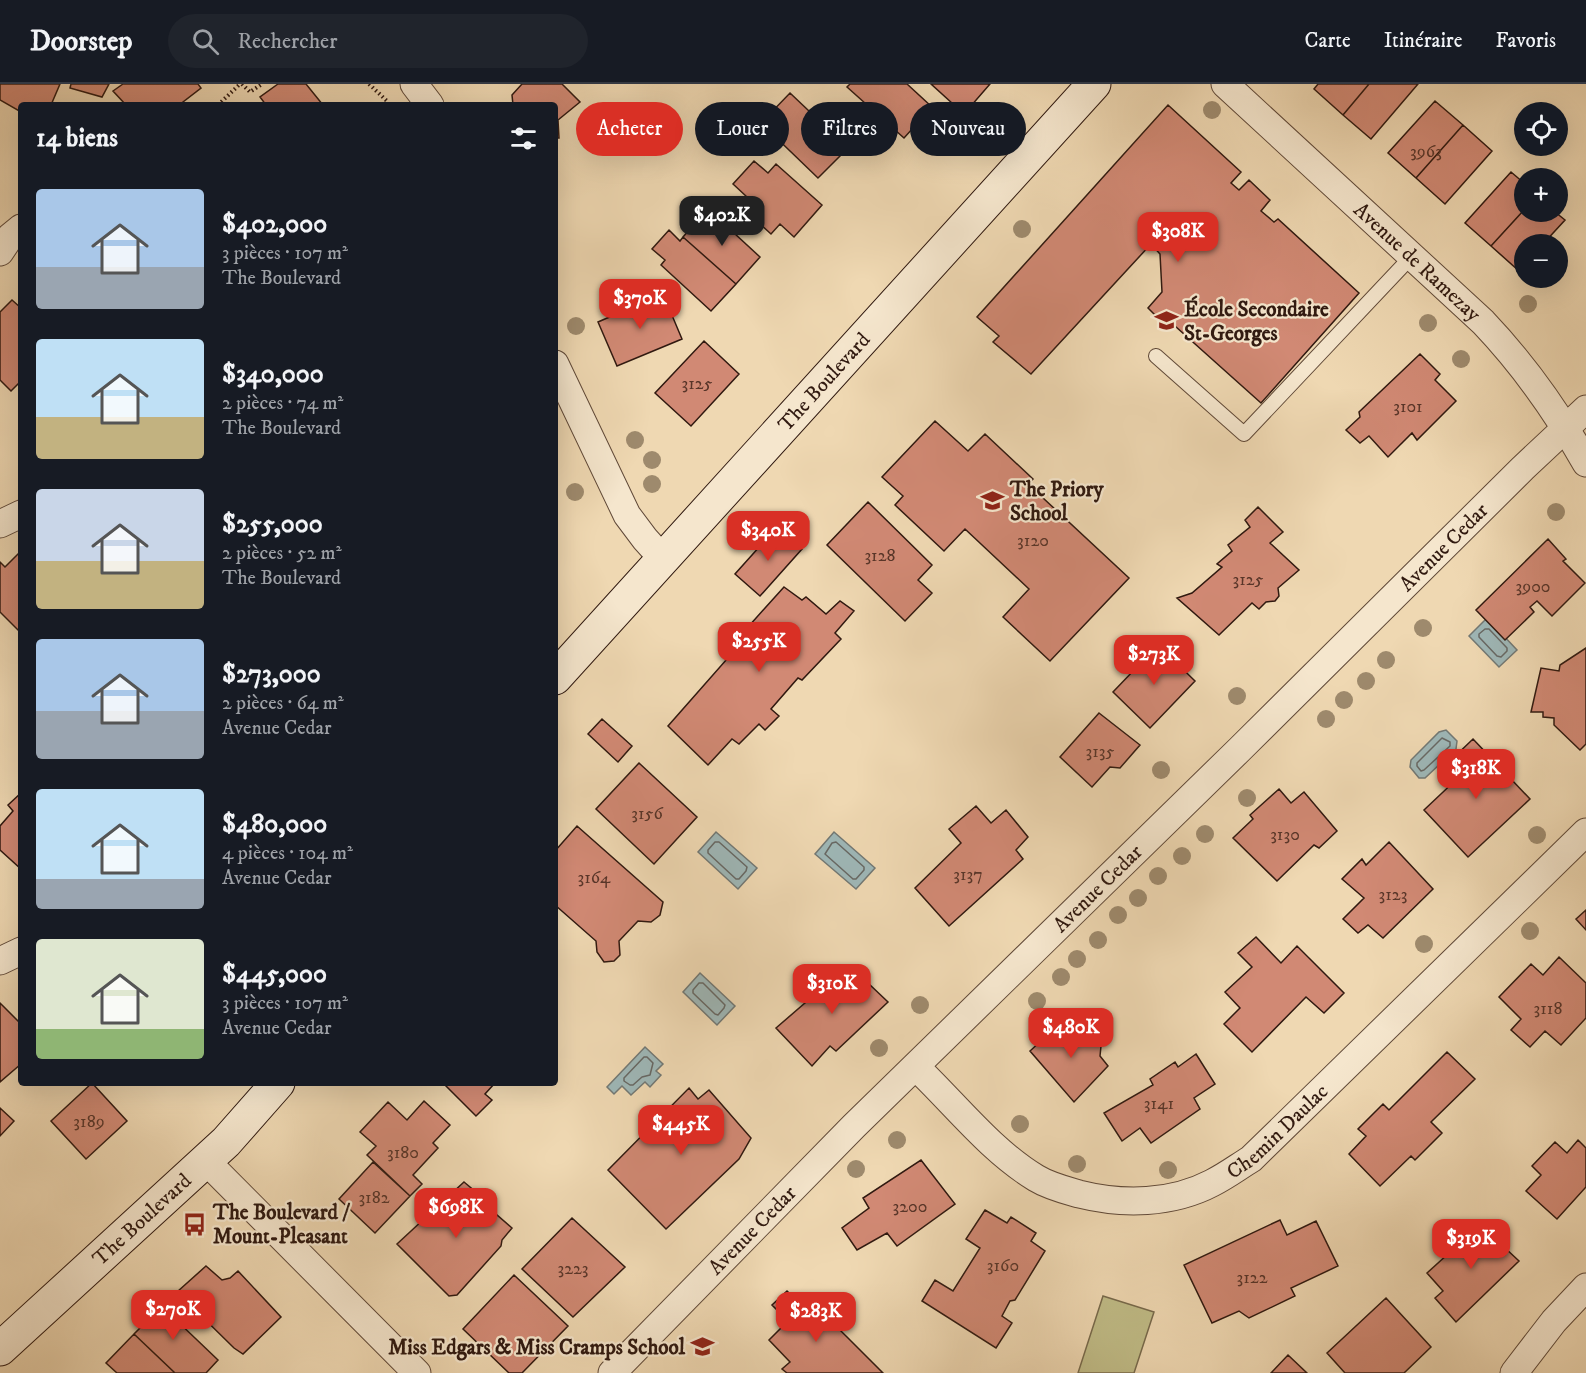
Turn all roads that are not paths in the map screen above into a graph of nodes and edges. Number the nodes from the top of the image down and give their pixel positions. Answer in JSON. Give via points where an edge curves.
{"nodes":[{"id":1,"x":414,"y":84,"type":"edge"},
{"id":2,"x":439,"y":84,"type":"edge"},
{"id":3,"x":1094,"y":84,"type":"edge"},
{"id":4,"x":1225,"y":84,"type":"edge"},
{"id":5,"x":429,"y":102,"type":"edge"},
{"id":6,"x":432,"y":102,"type":"edge"},
{"id":7,"x":1412,"y":256,"type":"junction"},
{"id":8,"x":1156,"y":356,"type":"dead end"},
{"id":9,"x":558,"y":370,"type":"edge"},
{"id":10,"x":1586,"y":409,"type":"edge"},
{"id":11,"x":1566,"y":428,"type":"junction"},
{"id":12,"x":1586,"y":463,"type":"edge"},
{"id":13,"x":18,"y":515,"type":"edge"},
{"id":14,"x":0,"y":524,"type":"edge"},
{"id":15,"x":663,"y":559,"type":"junction"},
{"id":16,"x":558,"y":675,"type":"edge"},
{"id":17,"x":1586,"y":832,"type":"edge"},
{"id":18,"x":18,"y":952,"type":"edge"},
{"id":19,"x":0,"y":960,"type":"edge"},
{"id":20,"x":916,"y":1067,"type":"junction"},
{"id":21,"x":275,"y":1086,"type":"edge"},
{"id":22,"x":206,"y":1161,"type":"junction"},
{"id":23,"x":1586,"y":1287,"type":"edge"},
{"id":24,"x":0,"y":1349,"type":"edge"},
{"id":25,"x":417,"y":1373,"type":"edge"},
{"id":26,"x":612,"y":1373,"type":"edge"},
{"id":27,"x":1514,"y":1373,"type":"edge"}],
"edges":[{"from":1,"to":5,"type":"street"},
{"from":2,"to":6,"type":"street"},
{"from":3,"to":15,"type":"main road","name":"The Boulevard"},
{"from":4,"to":7,"type":"street","name":"Avenue de Ramezay"},
{"from":7,"to":8,"type":"lane","via":[[1244,434]]},
{"from":7,"to":11,"type":"street","name":"Avenue de Ramezay","via":[[1504,344]]},
{"from":9,"to":15,"type":"street","via":[[627,515]]},
{"from":10,"to":11,"type":"street","name":"Avenue Cedar"},
{"from":11,"to":12,"type":"street","name":"Avenue de Ramezay"},
{"from":11,"to":20,"type":"street","name":"Avenue Cedar"},
{"from":13,"to":14,"type":"street"},
{"from":15,"to":16,"type":"main road","name":"The Boulevard"},
{"from":17,"to":20,"type":"street","name":"Chemin Daulac","via":[[1251,1159],[1212,1183],[1180,1196],[1139,1202],[1100,1199],[1039,1180],[994,1146]]},
{"from":18,"to":19,"type":"street"},
{"from":20,"to":26,"type":"street","name":"Avenue Cedar"},
{"from":21,"to":22,"type":"main road","name":"The Boulevard"},
{"from":22,"to":24,"type":"main road","name":"The Boulevard"},
{"from":22,"to":25,"type":"street"},
{"from":23,"to":27,"type":"street"}]}
